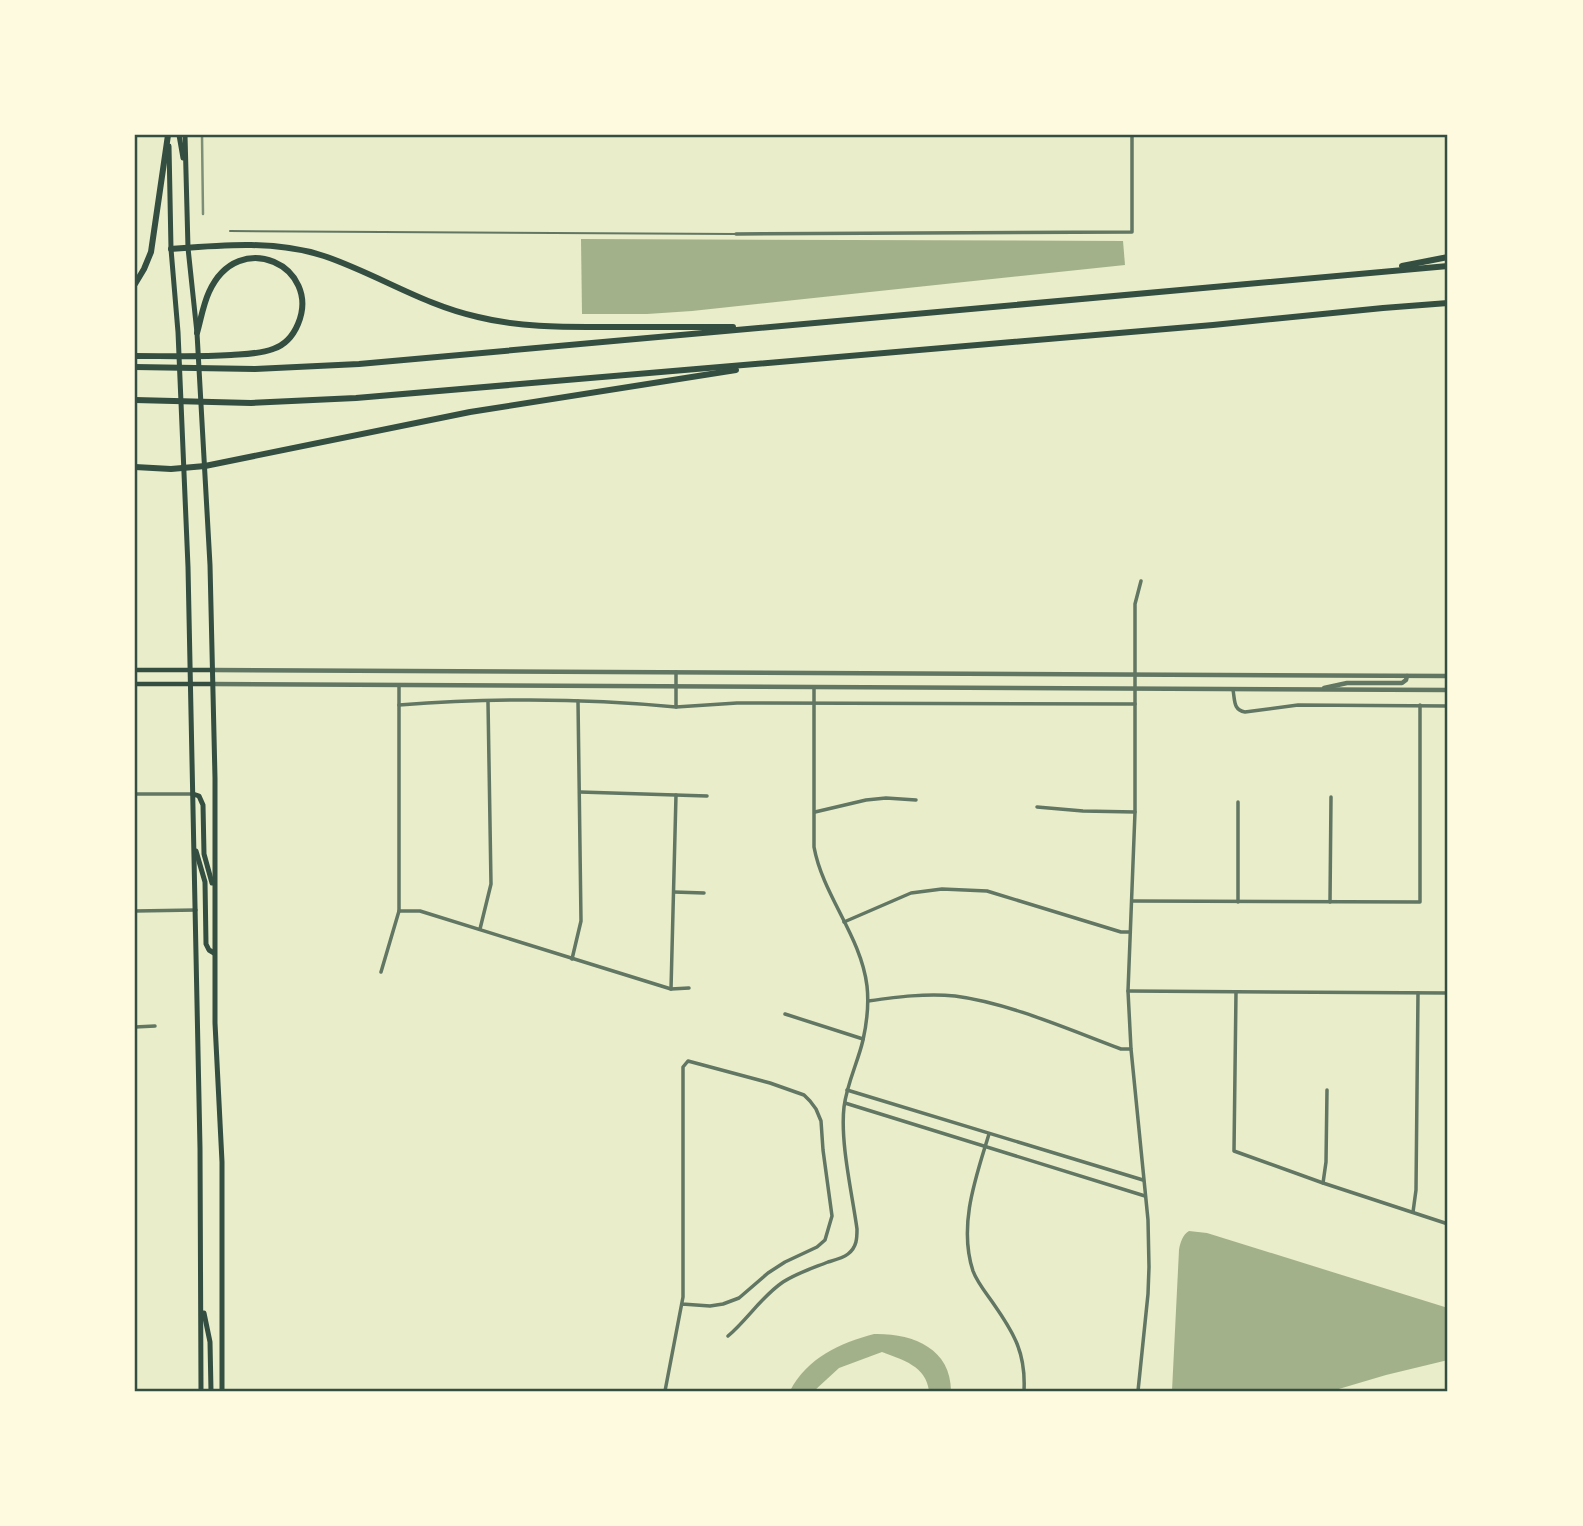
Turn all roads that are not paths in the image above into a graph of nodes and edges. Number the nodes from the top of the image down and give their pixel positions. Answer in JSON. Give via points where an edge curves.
{"nodes":[{"id":1,"x":168,"y":135,"type":"edge"},
{"id":2,"x":179,"y":135,"type":"edge"},
{"id":3,"x":186,"y":135,"type":"edge"},
{"id":4,"x":1132,"y":135,"type":"edge"},
{"id":5,"x":186,"y":171,"type":"junction"},
{"id":6,"x":230,"y":231,"type":"dead end"},
{"id":7,"x":736,"y":234,"type":"joint"},
{"id":8,"x":188,"y":248,"type":"junction"},
{"id":9,"x":171,"y":249,"type":"junction"},
{"id":10,"x":1448,"y":257,"type":"edge"},
{"id":11,"x":1448,"y":266,"type":"edge"},
{"id":12,"x":1367,"y":273,"type":"junction"},
{"id":13,"x":135,"y":284,"type":"edge"},
{"id":14,"x":1448,"y":303,"type":"edge"},
{"id":15,"x":781,"y":326,"type":"junction"},
{"id":16,"x":197,"y":333,"type":"junction"},
{"id":17,"x":135,"y":356,"type":"edge"},
{"id":18,"x":786,"y":362,"type":"junction"},
{"id":19,"x":135,"y":367,"type":"edge"},
{"id":20,"x":135,"y":400,"type":"edge"},
{"id":21,"x":205,"y":466,"type":"junction"},
{"id":22,"x":135,"y":467,"type":"edge"},
{"id":23,"x":184,"y":468,"type":"junction"},
{"id":24,"x":1141,"y":581,"type":"dead end"},
{"id":25,"x":135,"y":670,"type":"edge"},
{"id":26,"x":190,"y":670,"type":"junction"},
{"id":27,"x":213,"y":670,"type":"junction"},
{"id":28,"x":676,"y":672,"type":"junction"},
{"id":29,"x":1135,"y":674,"type":"junction"},
{"id":30,"x":1407,"y":676,"type":"junction"},
{"id":31,"x":1448,"y":676,"type":"edge"},
{"id":32,"x":135,"y":684,"type":"edge"},
{"id":33,"x":191,"y":684,"type":"junction"},
{"id":34,"x":213,"y":684,"type":"junction"},
{"id":35,"x":399,"y":686,"type":"junction"},
{"id":36,"x":676,"y":687,"type":"junction"},
{"id":37,"x":814,"y":687,"type":"junction"},
{"id":38,"x":1135,"y":688,"type":"junction"},
{"id":39,"x":1233,"y":690,"type":"junction"},
{"id":40,"x":1316,"y":690,"type":"junction"},
{"id":41,"x":1448,"y":690,"type":"edge"},
{"id":42,"x":488,"y":701,"type":"junction"},
{"id":43,"x":578,"y":701,"type":"junction"},
{"id":44,"x":814,"y":703,"type":"junction"},
{"id":45,"x":1135,"y":704,"type":"junction"},
{"id":46,"x":399,"y":705,"type":"junction"},
{"id":47,"x":1420,"y":705,"type":"junction"},
{"id":48,"x":676,"y":706,"type":"junction"},
{"id":49,"x":1448,"y":706,"type":"edge"},
{"id":50,"x":580,"y":792,"type":"junction"},
{"id":51,"x":135,"y":794,"type":"edge"},
{"id":52,"x":193,"y":794,"type":"junction"},
{"id":53,"x":676,"y":795,"type":"junction"},
{"id":54,"x":707,"y":796,"type":"dead end"},
{"id":55,"x":1331,"y":797,"type":"dead end"},
{"id":56,"x":916,"y":800,"type":"dead end"},
{"id":57,"x":1238,"y":802,"type":"dead end"},
{"id":58,"x":1037,"y":807,"type":"dead end"},
{"id":59,"x":815,"y":812,"type":"junction"},
{"id":60,"x":1136,"y":812,"type":"junction"},
{"id":61,"x":194,"y":845,"type":"junction"},
{"id":62,"x":214,"y":889,"type":"junction"},
{"id":63,"x":674,"y":892,"type":"junction"},
{"id":64,"x":704,"y":893,"type":"dead end"},
{"id":65,"x":1132,"y":901,"type":"junction"},
{"id":66,"x":1238,"y":902,"type":"junction"},
{"id":67,"x":1330,"y":902,"type":"junction"},
{"id":68,"x":196,"y":910,"type":"junction"},
{"id":69,"x":135,"y":911,"type":"edge"},
{"id":70,"x":400,"y":911,"type":"junction"},
{"id":71,"x":844,"y":922,"type":"junction"},
{"id":72,"x":480,"y":929,"type":"junction"},
{"id":73,"x":1131,"y":933,"type":"junction"},
{"id":74,"x":215,"y":953,"type":"junction"},
{"id":75,"x":572,"y":959,"type":"junction"},
{"id":76,"x":381,"y":972,"type":"dead end"},
{"id":77,"x":689,"y":988,"type":"dead end"},
{"id":78,"x":671,"y":989,"type":"junction"},
{"id":79,"x":1128,"y":991,"type":"junction"},
{"id":80,"x":1236,"y":992,"type":"junction"},
{"id":81,"x":1418,"y":993,"type":"junction"},
{"id":82,"x":1448,"y":993,"type":"edge"},
{"id":83,"x":868,"y":1001,"type":"junction"},
{"id":84,"x":785,"y":1014,"type":"dead end"},
{"id":85,"x":135,"y":1027,"type":"edge"},
{"id":86,"x":155,"y":1027,"type":"dead end"},
{"id":87,"x":863,"y":1039,"type":"junction"},
{"id":88,"x":1131,"y":1049,"type":"junction"},
{"id":89,"x":847,"y":1090,"type":"junction"},
{"id":90,"x":1327,"y":1090,"type":"dead end"},
{"id":91,"x":845,"y":1102,"type":"junction"},
{"id":92,"x":989,"y":1134,"type":"junction"},
{"id":93,"x":985,"y":1147,"type":"junction"},
{"id":94,"x":1143,"y":1180,"type":"junction"},
{"id":95,"x":1323,"y":1183,"type":"junction"},
{"id":96,"x":1146,"y":1196,"type":"junction"},
{"id":97,"x":1413,"y":1212,"type":"junction"},
{"id":98,"x":1448,"y":1224,"type":"edge"},
{"id":99,"x":201,"y":1303,"type":"junction"},
{"id":100,"x":682,"y":1304,"type":"junction"},
{"id":101,"x":728,"y":1336,"type":"dead end"},
{"id":102,"x":201,"y":1391,"type":"edge"},
{"id":103,"x":211,"y":1391,"type":"edge"},
{"id":104,"x":222,"y":1391,"type":"edge"},
{"id":105,"x":665,"y":1391,"type":"edge"},
{"id":106,"x":1024,"y":1391,"type":"edge"},
{"id":107,"x":1138,"y":1391,"type":"edge"}],
"edges":[{"from":1,"to":9,"type":"main road"},
{"from":1,"to":13,"type":"highway","via":[[154,237]]},
{"from":2,"to":5,"type":"main road"},
{"from":3,"to":5,"type":"main road"},
{"from":4,"to":7,"type":"street","via":[[1132,232]]},
{"from":5,"to":8,"type":"main road"},
{"from":6,"to":7,"type":"lane"},
{"from":8,"to":9,"type":"highway"},
{"from":8,"to":15,"type":"highway","via":[[265,245],[304,251],[443,307],[520,325]]},
{"from":8,"to":16,"type":"main road"},
{"from":9,"to":23,"type":"main road"},
{"from":10,"to":12,"type":"highway"},
{"from":11,"to":12,"type":"highway"},
{"from":12,"to":15,"type":"highway"},
{"from":14,"to":18,"type":"highway"},
{"from":15,"to":19,"type":"highway","via":[[325,366]]},
{"from":16,"to":17,"type":"highway","via":[[213,284],[238,261],[256,257],[274,262],[298,285],[300,320],[281,346],[250,354]]},
{"from":16,"to":21,"type":"main road"},
{"from":18,"to":20,"type":"highway","via":[[356,398],[251,403]]},
{"from":18,"to":21,"type":"highway","via":[[470,412]]},
{"from":21,"to":23,"type":"highway"},
{"from":21,"to":27,"type":"main road"},
{"from":22,"to":23,"type":"highway"},
{"from":23,"to":26,"type":"main road"},
{"from":24,"to":29,"type":"street","via":[[1135,604]]},
{"from":25,"to":26,"type":"main road"},
{"from":26,"to":27,"type":"main road"},
{"from":26,"to":33,"type":"main road"},
{"from":27,"to":28,"type":"street"},
{"from":27,"to":34,"type":"main road"},
{"from":28,"to":29,"type":"street"},
{"from":28,"to":36,"type":"street"},
{"from":29,"to":30,"type":"street"},
{"from":29,"to":38,"type":"street"},
{"from":30,"to":31,"type":"street"},
{"from":30,"to":40,"type":"street","via":[[1402,683],[1347,683]]},
{"from":32,"to":33,"type":"main road"},
{"from":33,"to":34,"type":"main road"},
{"from":33,"to":52,"type":"main road"},
{"from":34,"to":35,"type":"street"},
{"from":34,"to":62,"type":"main road"},
{"from":35,"to":36,"type":"street"},
{"from":35,"to":46,"type":"street"},
{"from":36,"to":37,"type":"street"},
{"from":36,"to":48,"type":"street"},
{"from":37,"to":38,"type":"street"},
{"from":37,"to":44,"type":"street"},
{"from":38,"to":39,"type":"street"},
{"from":38,"to":45,"type":"street"},
{"from":39,"to":40,"type":"street"},
{"from":39,"to":47,"type":"street","via":[[1236,707],[1245,712],[1298,705]]},
{"from":40,"to":41,"type":"street"},
{"from":42,"to":43,"type":"street"},
{"from":42,"to":46,"type":"street"},
{"from":42,"to":72,"type":"street","via":[[491,884]]},
{"from":43,"to":48,"type":"street"},
{"from":43,"to":50,"type":"street"},
{"from":44,"to":45,"type":"street"},
{"from":44,"to":48,"type":"street"},
{"from":44,"to":59,"type":"street"},
{"from":45,"to":60,"type":"street"},
{"from":46,"to":70,"type":"street"},
{"from":47,"to":49,"type":"street"},
{"from":47,"to":67,"type":"street","via":[[1420,902]]},
{"from":50,"to":53,"type":"street"},
{"from":50,"to":75,"type":"street","via":[[581,920]]},
{"from":51,"to":52,"type":"street"},
{"from":52,"to":61,"type":"main road"},
{"from":52,"to":62,"type":"main road","via":[[203,805],[204,854]]},
{"from":53,"to":54,"type":"street"},
{"from":53,"to":63,"type":"street"},
{"from":55,"to":67,"type":"street"},
{"from":56,"to":59,"type":"street","via":[[866,800]]},
{"from":57,"to":66,"type":"street"},
{"from":58,"to":60,"type":"street"},
{"from":59,"to":71,"type":"street","via":[[816,858]]},
{"from":60,"to":65,"type":"street"},
{"from":61,"to":68,"type":"main road"},
{"from":61,"to":74,"type":"main road","via":[[205,882],[206,944]]},
{"from":62,"to":74,"type":"main road"},
{"from":63,"to":64,"type":"street"},
{"from":63,"to":78,"type":"street"},
{"from":65,"to":66,"type":"street"},
{"from":65,"to":73,"type":"street"},
{"from":66,"to":67,"type":"street"},
{"from":68,"to":69,"type":"street"},
{"from":68,"to":99,"type":"main road"},
{"from":70,"to":72,"type":"street","via":[[420,911]]},
{"from":70,"to":76,"type":"street"},
{"from":71,"to":73,"type":"street","via":[[911,893],[942,889],[987,891]]},
{"from":71,"to":83,"type":"street","via":[[863,967]]},
{"from":72,"to":75,"type":"street"},
{"from":73,"to":79,"type":"street"},
{"from":74,"to":104,"type":"main road","via":[[222,1162]]},
{"from":75,"to":78,"type":"street"},
{"from":77,"to":78,"type":"street"},
{"from":79,"to":80,"type":"street"},
{"from":79,"to":88,"type":"street"},
{"from":80,"to":81,"type":"street"},
{"from":80,"to":95,"type":"street","via":[[1234,1151]]},
{"from":81,"to":82,"type":"street"},
{"from":81,"to":97,"type":"street"},
{"from":83,"to":87,"type":"street"},
{"from":83,"to":88,"type":"street","via":[[932,995],[966,998]]},
{"from":84,"to":87,"type":"street"},
{"from":85,"to":86,"type":"street"},
{"from":87,"to":89,"type":"street"},
{"from":88,"to":94,"type":"street"},
{"from":89,"to":91,"type":"street"},
{"from":89,"to":92,"type":"street"},
{"from":90,"to":95,"type":"street"},
{"from":91,"to":93,"type":"street"},
{"from":91,"to":101,"type":"street","via":[[855,1245],[849,1254],[798,1274],[771,1292]]},
{"from":92,"to":93,"type":"street"},
{"from":92,"to":94,"type":"street"},
{"from":93,"to":96,"type":"street"},
{"from":93,"to":106,"type":"street","via":[[968,1215],[969,1253],[981,1286],[1017,1341],[1023,1357]]},
{"from":94,"to":96,"type":"street"},
{"from":95,"to":97,"type":"street"},
{"from":96,"to":107,"type":"street","via":[[1149,1294]]},
{"from":97,"to":98,"type":"street"},
{"from":99,"to":102,"type":"main road"},
{"from":99,"to":103,"type":"main road","via":[[210,1342]]},
{"from":100,"to":100,"type":"street","via":[[683,1067],[688,1060],[770,1083],[810,1101],[821,1121],[832,1216],[825,1240],[817,1247],[785,1262],[739,1297],[710,1306]]},
{"from":100,"to":105,"type":"street"}]}
